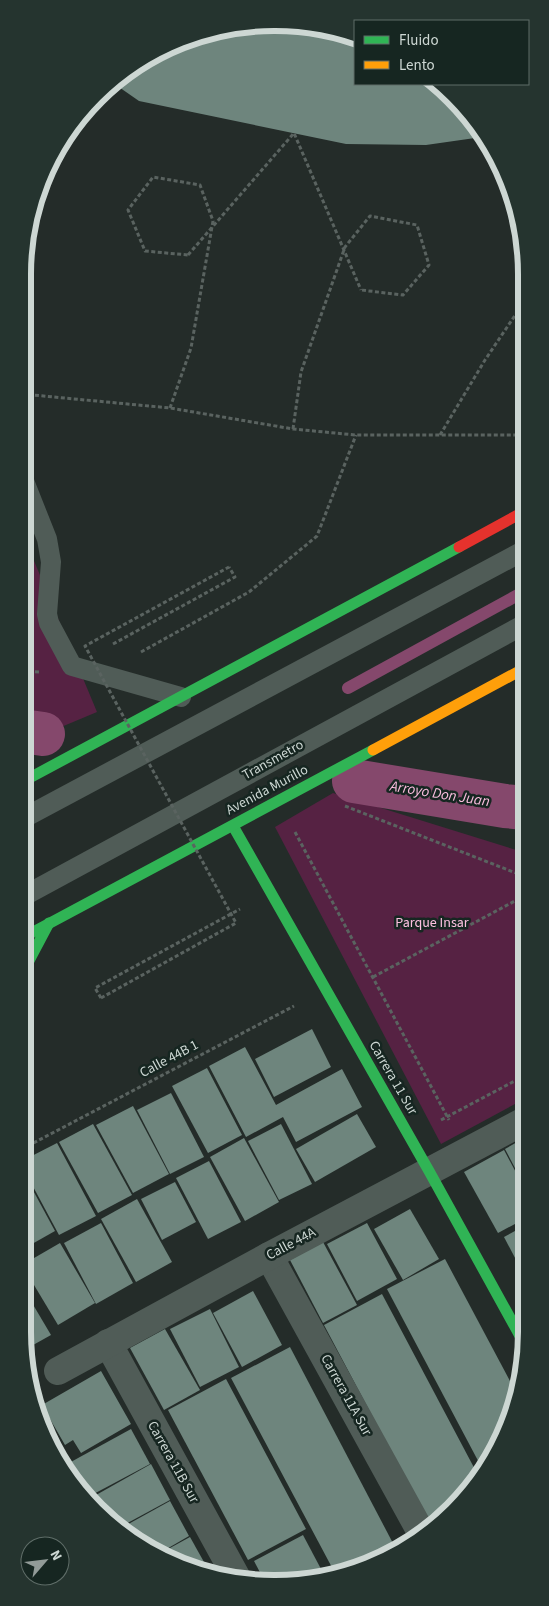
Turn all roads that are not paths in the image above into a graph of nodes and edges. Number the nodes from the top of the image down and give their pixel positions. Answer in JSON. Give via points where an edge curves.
{"nodes":[{"id":1,"x":31,"y":499,"type":"edge"},
{"id":2,"x":518,"y":515,"type":"edge"},
{"id":3,"x":518,"y":554,"type":"edge"},
{"id":4,"x":518,"y":628,"type":"edge"},
{"id":5,"x":518,"y":672,"type":"edge"},
{"id":6,"x":181,"y":697,"type":"junction"},
{"id":7,"x":31,"y":777,"type":"edge"},
{"id":8,"x":31,"y":815,"type":"edge"},
{"id":9,"x":233,"y":826,"type":"junction"},
{"id":10,"x":31,"y":892,"type":"edge"},
{"id":11,"x":50,"y":923,"type":"junction"},
{"id":12,"x":31,"y":933,"type":"edge"},
{"id":13,"x":31,"y":958,"type":"edge"},
{"id":14,"x":518,"y":1124,"type":"edge"},
{"id":15,"x":429,"y":1171,"type":"junction"},
{"id":16,"x":270,"y":1256,"type":"junction"},
{"id":17,"x":518,"y":1332,"type":"edge"},
{"id":18,"x":108,"y":1343,"type":"junction"},
{"id":19,"x":58,"y":1370,"type":"dead end"},
{"id":20,"x":418,"y":1528,"type":"edge"},
{"id":21,"x":233,"y":1571,"type":"edge"}],
"edges":[{"from":1,"to":6,"type":"lane","via":[[47,539],[51,562],[48,622],[72,666]]},
{"from":2,"to":6,"type":"main road"},
{"from":3,"to":8,"type":"lane"},
{"from":4,"to":10,"type":"lane","name":"Transmetro"},
{"from":5,"to":9,"type":"main road","name":"Avenida Murillo"},
{"from":6,"to":7,"type":"main road"},
{"from":9,"to":11,"type":"main road","name":"Avenida Murillo"},
{"from":9,"to":15,"type":"main road","name":"Carrera 11 Sur"},
{"from":11,"to":12,"type":"main road","name":"Avenida Murillo"},
{"from":11,"to":13,"type":"main road"},
{"from":14,"to":15,"type":"street","name":"Calle 44A"},
{"from":15,"to":16,"type":"street","name":"Calle 44A"},
{"from":15,"to":17,"type":"main road","name":"Carrera 11 Sur"},
{"from":16,"to":18,"type":"street","name":"Calle 44A"},
{"from":16,"to":20,"type":"street","name":"Carrera 11A Sur"},
{"from":18,"to":19,"type":"street","name":"Calle 44A"},
{"from":18,"to":21,"type":"street","name":"Carrera 11B Sur"}]}
